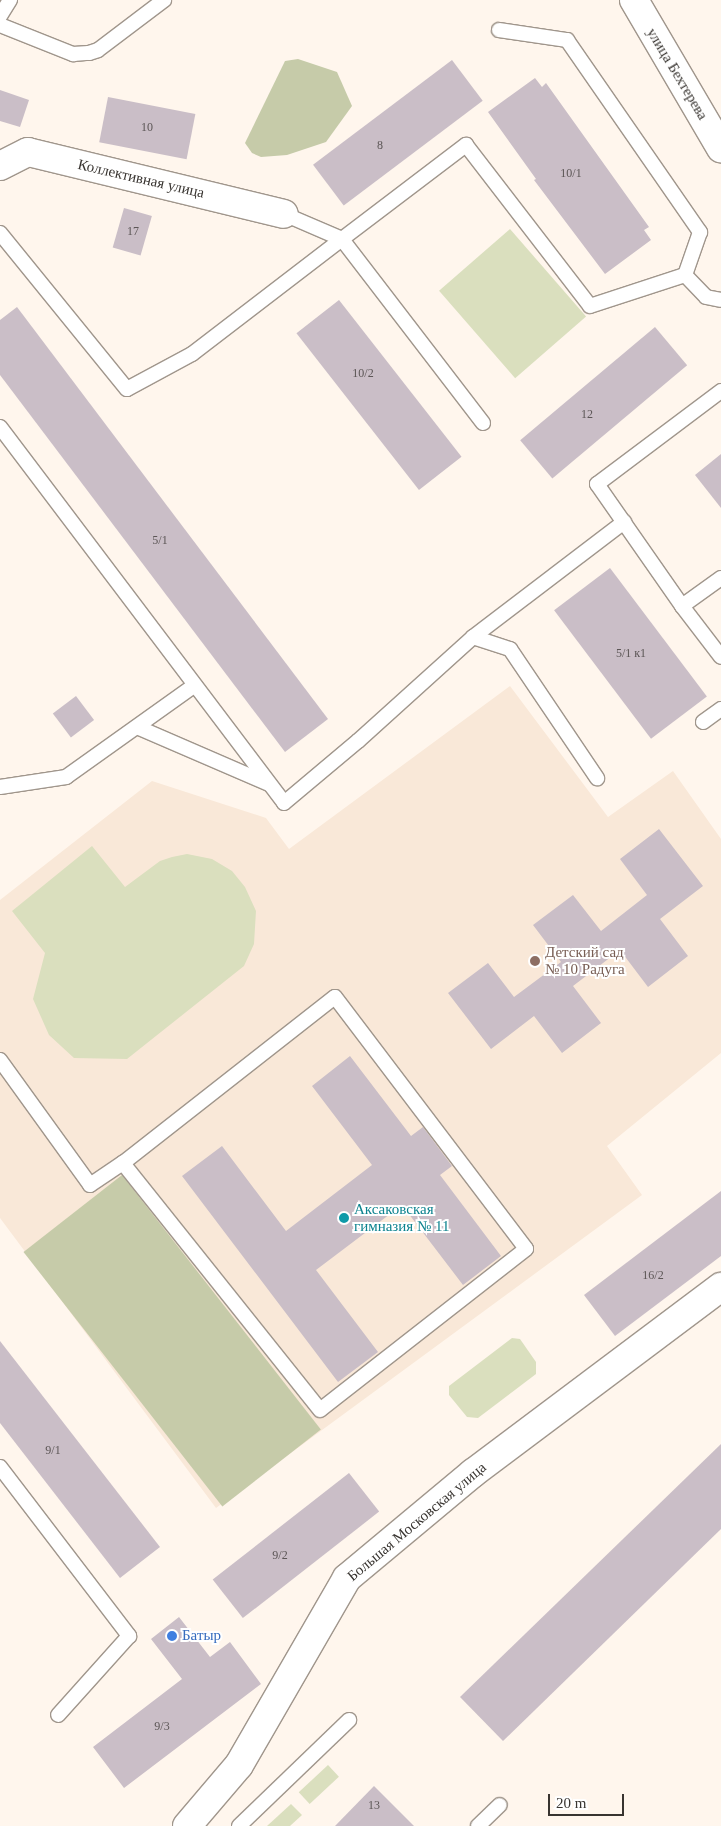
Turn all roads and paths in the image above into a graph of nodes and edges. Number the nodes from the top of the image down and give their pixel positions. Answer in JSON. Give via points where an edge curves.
{"nodes":[{"id":1,"x":10,"y":0,"type":"edge"},
{"id":2,"x":164,"y":0,"type":"edge"},
{"id":3,"x":634,"y":0,"type":"edge"},
{"id":4,"x":0,"y":16,"type":"edge"},
{"id":5,"x":0,"y":25,"type":"edge"},
{"id":6,"x":499,"y":30,"type":"dead end"},
{"id":7,"x":721,"y":148,"type":"edge"},
{"id":8,"x":0,"y":166,"type":"edge"},
{"id":9,"x":284,"y":214,"type":"joint"},
{"id":10,"x":0,"y":233,"type":"edge"},
{"id":11,"x":342,"y":238,"type":"junction"},
{"id":12,"x":685,"y":275,"type":"junction"},
{"id":13,"x":721,"y":300,"type":"edge"},
{"id":14,"x":721,"y":391,"type":"edge"},
{"id":15,"x":483,"y":423,"type":"dead end"},
{"id":16,"x":0,"y":427,"type":"edge"},
{"id":17,"x":624,"y":522,"type":"junction"},
{"id":18,"x":721,"y":578,"type":"edge"},
{"id":19,"x":682,"y":606,"type":"junction"},
{"id":20,"x":472,"y":637,"type":"junction"},
{"id":21,"x":721,"y":657,"type":"edge"},
{"id":22,"x":195,"y":685,"type":"junction"},
{"id":23,"x":721,"y":709,"type":"edge"},
{"id":24,"x":703,"y":722,"type":"dead end"},
{"id":25,"x":137,"y":726,"type":"junction"},
{"id":26,"x":598,"y":778,"type":"dead end"},
{"id":27,"x":270,"y":785,"type":"junction"},
{"id":28,"x":0,"y":787,"type":"edge"},
{"id":29,"x":0,"y":1060,"type":"edge"},
{"id":30,"x":123,"y":1163,"type":"junction"},
{"id":31,"x":721,"y":1287,"type":"edge"},
{"id":32,"x":0,"y":1467,"type":"edge"},
{"id":33,"x":58,"y":1714,"type":"dead end"},
{"id":34,"x":350,"y":1720,"type":"dead end"},
{"id":35,"x":500,"y":1805,"type":"dead end"},
{"id":36,"x":187,"y":1826,"type":"edge"},
{"id":37,"x":238,"y":1826,"type":"edge"},
{"id":38,"x":478,"y":1826,"type":"edge"}],
"edges":[{"from":1,"to":4,"type":"lane"},
{"from":2,"to":5,"type":"lane","via":[[90,53],[63,51]]},
{"from":3,"to":7,"type":"street","name":"улица Бехтерева"},
{"from":6,"to":12,"type":"lane","via":[[567,40],[700,232]]},
{"from":8,"to":9,"type":"street","name":"Коллективная улица","via":[[28,152]]},
{"from":9,"to":11,"type":"lane"},
{"from":10,"to":11,"type":"lane","via":[[127,389],[192,354]]},
{"from":11,"to":12,"type":"lane","via":[[466,145],[590,306]]},
{"from":11,"to":15,"type":"lane"},
{"from":12,"to":13,"type":"lane","via":[[706,298]]},
{"from":14,"to":17,"type":"lane","via":[[597,484]]},
{"from":16,"to":22,"type":"lane"},
{"from":17,"to":19,"type":"lane"},
{"from":17,"to":20,"type":"lane"},
{"from":18,"to":19,"type":"lane"},
{"from":19,"to":21,"type":"lane"},
{"from":20,"to":26,"type":"lane","via":[[510,649]]},
{"from":20,"to":27,"type":"lane","via":[[358,741],[284,803]]},
{"from":22,"to":25,"type":"lane"},
{"from":22,"to":27,"type":"lane"},
{"from":23,"to":24,"type":"lane"},
{"from":25,"to":27,"type":"lane"},
{"from":25,"to":28,"type":"lane","via":[[66,777]]},
{"from":29,"to":30,"type":"lane","via":[[90,1185]]},
{"from":30,"to":30,"type":"lane","via":[[335,997],[526,1249],[320,1410]]},
{"from":31,"to":36,"type":"street","name":"Большая Московская улица","via":[[473,1473],[347,1578],[239,1765]]},
{"from":32,"to":33,"type":"lane","via":[[129,1636]]},
{"from":34,"to":37,"type":"lane"},
{"from":35,"to":38,"type":"lane"}]}
